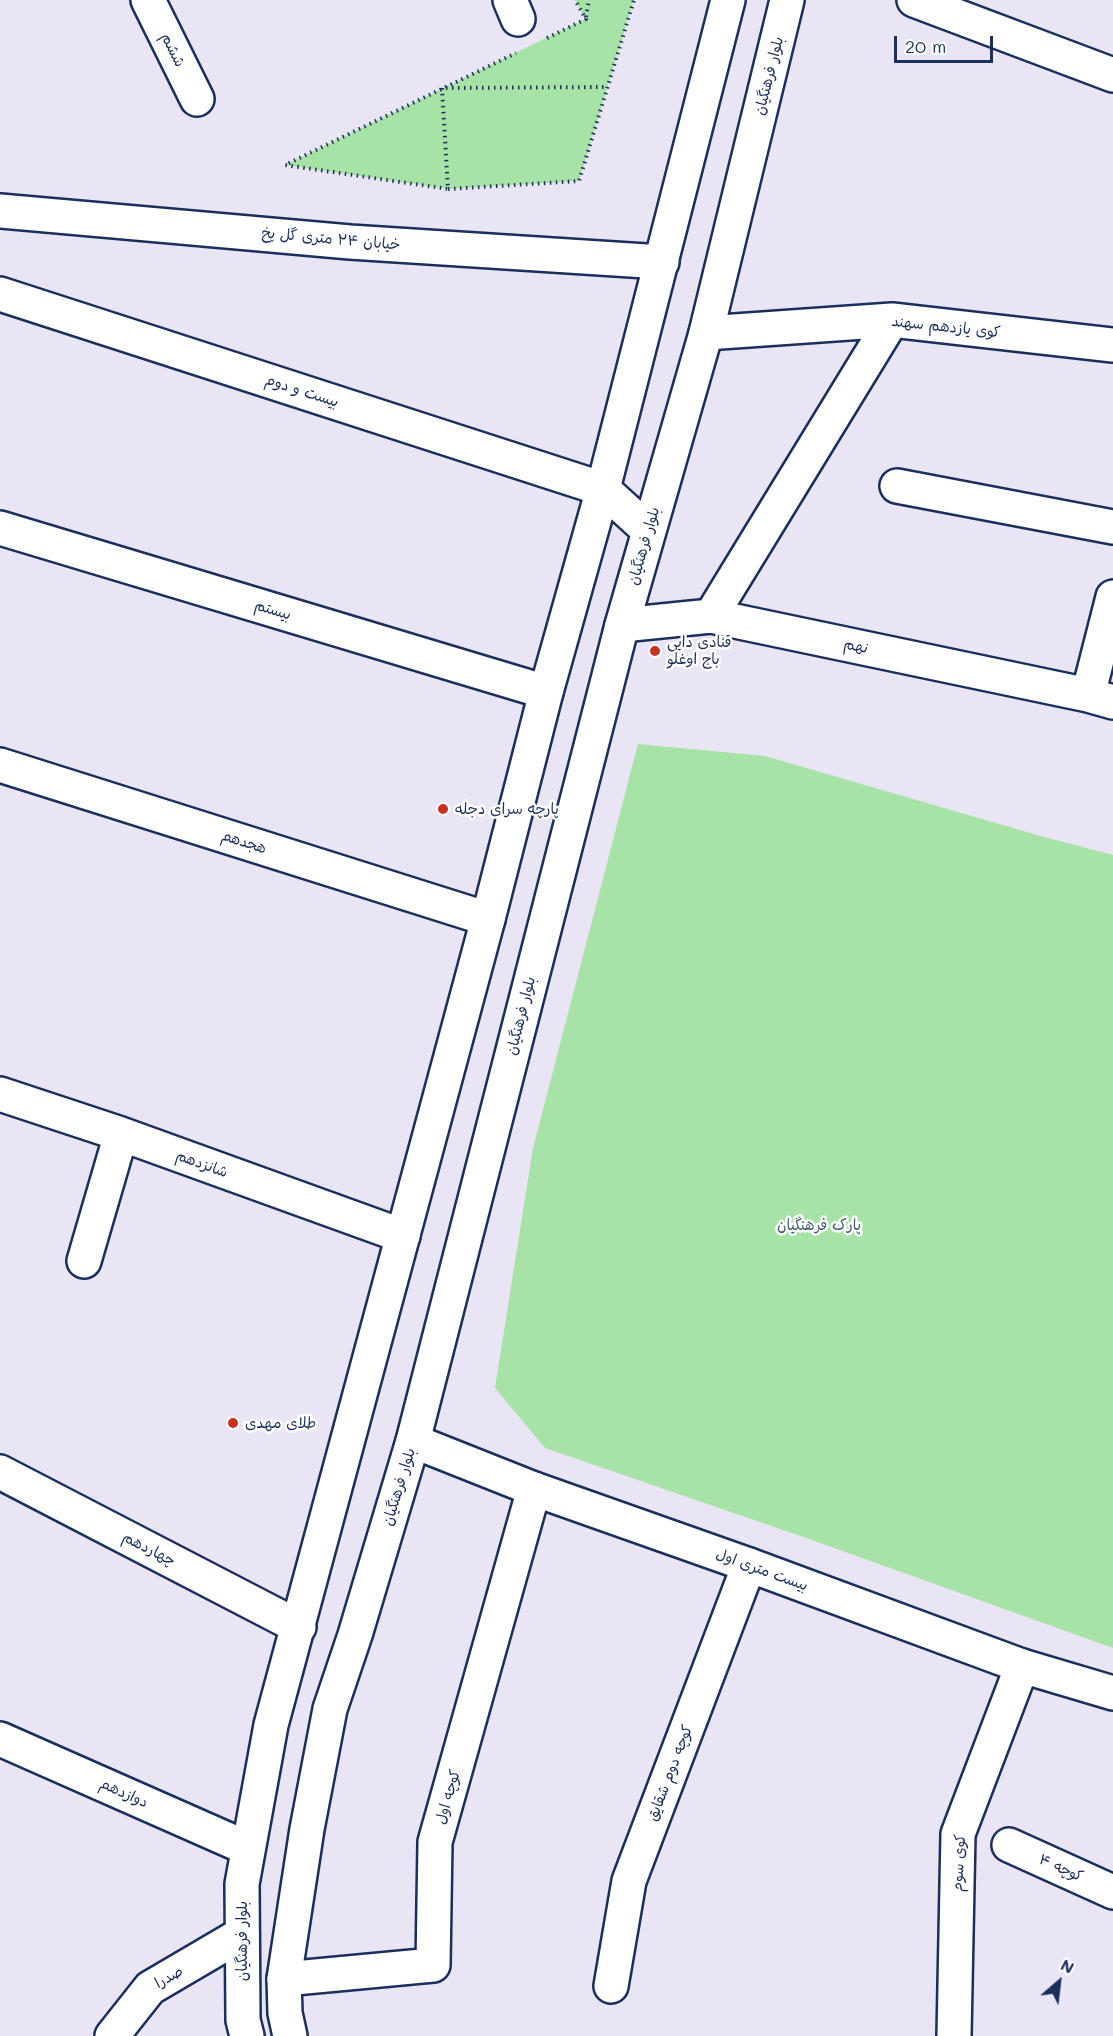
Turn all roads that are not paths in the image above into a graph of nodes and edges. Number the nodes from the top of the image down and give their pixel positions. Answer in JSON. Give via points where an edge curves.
{"nodes":[{"id":1,"x":148,"y":0,"type":"edge"},
{"id":2,"x":728,"y":0,"type":"edge"},
{"id":3,"x":788,"y":0,"type":"edge"},
{"id":4,"x":914,"y":0,"type":"edge"},
{"id":5,"x":1113,"y":75,"type":"edge"},
{"id":6,"x":197,"y":99,"type":"dead end"},
{"id":7,"x":0,"y":211,"type":"edge"},
{"id":8,"x":662,"y":262,"type":"junction"},
{"id":9,"x":0,"y":294,"type":"edge"},
{"id":10,"x":892,"y":320,"type":"junction"},
{"id":11,"x":706,"y":333,"type":"junction"},
{"id":12,"x":1113,"y":345,"type":"edge"},
{"id":13,"x":897,"y":486,"type":"dead end"},
{"id":14,"x":603,"y":489,"type":"junction"},
{"id":15,"x":1113,"y":527,"type":"edge"},
{"id":16,"x":0,"y":528,"type":"edge"},
{"id":17,"x":648,"y":531,"type":"junction"},
{"id":18,"x":1113,"y":597,"type":"edge"},
{"id":19,"x":711,"y":616,"type":"junction"},
{"id":20,"x":622,"y":625,"type":"junction"},
{"id":21,"x":546,"y":692,"type":"junction"},
{"id":22,"x":1101,"y":699,"type":"edge"},
{"id":23,"x":0,"y":765,"type":"edge"},
{"id":24,"x":488,"y":919,"type":"junction"},
{"id":25,"x":0,"y":1094,"type":"edge"},
{"id":26,"x":121,"y":1134,"type":"junction"},
{"id":27,"x":403,"y":1236,"type":"junction"},
{"id":28,"x":84,"y":1261,"type":"dead end"},
{"id":29,"x":413,"y":1441,"type":"junction"},
{"id":30,"x":0,"y":1472,"type":"edge"},
{"id":31,"x":534,"y":1489,"type":"junction"},
{"id":32,"x":748,"y":1565,"type":"junction"},
{"id":33,"x":299,"y":1627,"type":"junction"},
{"id":34,"x":1022,"y":1666,"type":"junction"},
{"id":35,"x":1113,"y":1693,"type":"edge"},
{"id":36,"x":0,"y":1739,"type":"edge"},
{"id":37,"x":1010,"y":1845,"type":"dead end"},
{"id":38,"x":247,"y":1848,"type":"junction"},
{"id":39,"x":1113,"y":1892,"type":"edge"},
{"id":40,"x":242,"y":1934,"type":"junction"},
{"id":41,"x":284,"y":1978,"type":"junction"},
{"id":42,"x":611,"y":1986,"type":"dead end"},
{"id":43,"x":112,"y":2036,"type":"edge"},
{"id":44,"x":247,"y":2036,"type":"edge"},
{"id":45,"x":292,"y":2036,"type":"edge"},
{"id":46,"x":954,"y":2036,"type":"edge"}],
"edges":[{"from":1,"to":6,"type":"street","name":"ششم"},
{"from":2,"to":8,"type":"street","name":"بلوار فرهنگیان"},
{"from":3,"to":11,"type":"street","name":"بلوار فرهنگیان"},
{"from":4,"to":5,"type":"street"},
{"from":7,"to":8,"type":"street","name":"خیابان ۲۴ متری گل یخ","via":[[350,242]]},
{"from":8,"to":14,"type":"street","name":"بلوار فرهنگیان"},
{"from":9,"to":14,"type":"street","name":"بیست و دوم"},
{"from":10,"to":11,"type":"street","name":"کوی یازدهم سهند"},
{"from":10,"to":12,"type":"street","name":"کوی یازدهم سهند"},
{"from":10,"to":19,"type":"street"},
{"from":11,"to":17,"type":"street","name":"بلوار فرهنگیان"},
{"from":13,"to":15,"type":"street"},
{"from":14,"to":17,"type":"street"},
{"from":14,"to":21,"type":"street","name":"بلوار فرهنگیان"},
{"from":16,"to":21,"type":"street","name":"بیستم"},
{"from":17,"to":20,"type":"street","name":"بلوار فرهنگیان"},
{"from":18,"to":22,"type":"street"},
{"from":19,"to":20,"type":"street","name":"نهم"},
{"from":19,"to":22,"type":"street","name":"نهم"},
{"from":20,"to":29,"type":"street","name":"بلوار فرهنگیان"},
{"from":21,"to":24,"type":"street","name":"بلوار فرهنگیان"},
{"from":23,"to":24,"type":"street","name":"هجدهم"},
{"from":24,"to":27,"type":"street","name":"بلوار فرهنگیان"},
{"from":25,"to":26,"type":"street","name":"شانزدهم"},
{"from":26,"to":27,"type":"street","name":"شانزدهم"},
{"from":26,"to":28,"type":"street"},
{"from":27,"to":33,"type":"street","name":"بلوار فرهنگیان"},
{"from":29,"to":31,"type":"street","name":"بیست متری اول"},
{"from":29,"to":41,"type":"street","name":"بلوار فرهنگیان","via":[[330,1709]]},
{"from":30,"to":33,"type":"street","name":"چهاردهم"},
{"from":31,"to":32,"type":"street","name":"بیست متری اول"},
{"from":31,"to":41,"type":"street","name":"کوچه اول","via":[[435,1842],[433,1965]]},
{"from":32,"to":34,"type":"street","name":"بیست متری اول"},
{"from":32,"to":42,"type":"street","name":"کوچه دوم شقایق","via":[[629,1881]]},
{"from":33,"to":38,"type":"street","name":"بلوار فرهنگیان","via":[[271,1725]]},
{"from":34,"to":35,"type":"street","name":"بیست متری اول"},
{"from":34,"to":46,"type":"street","name":"کوی سوم","via":[[958,1834]]},
{"from":36,"to":38,"type":"street","name":"دوازدهم"},
{"from":37,"to":39,"type":"street","name":"کوچه ۴"},
{"from":38,"to":40,"type":"street","name":"بلوار فرهنگیان"},
{"from":40,"to":43,"type":"street","name":"صدرا","via":[[150,1988]]},
{"from":40,"to":44,"type":"street","name":"بلوار فرهنگیان","via":[[243,2020]]},
{"from":41,"to":45,"type":"street","name":"بلوار فرهنگیان","via":[[285,2013]]}]}
